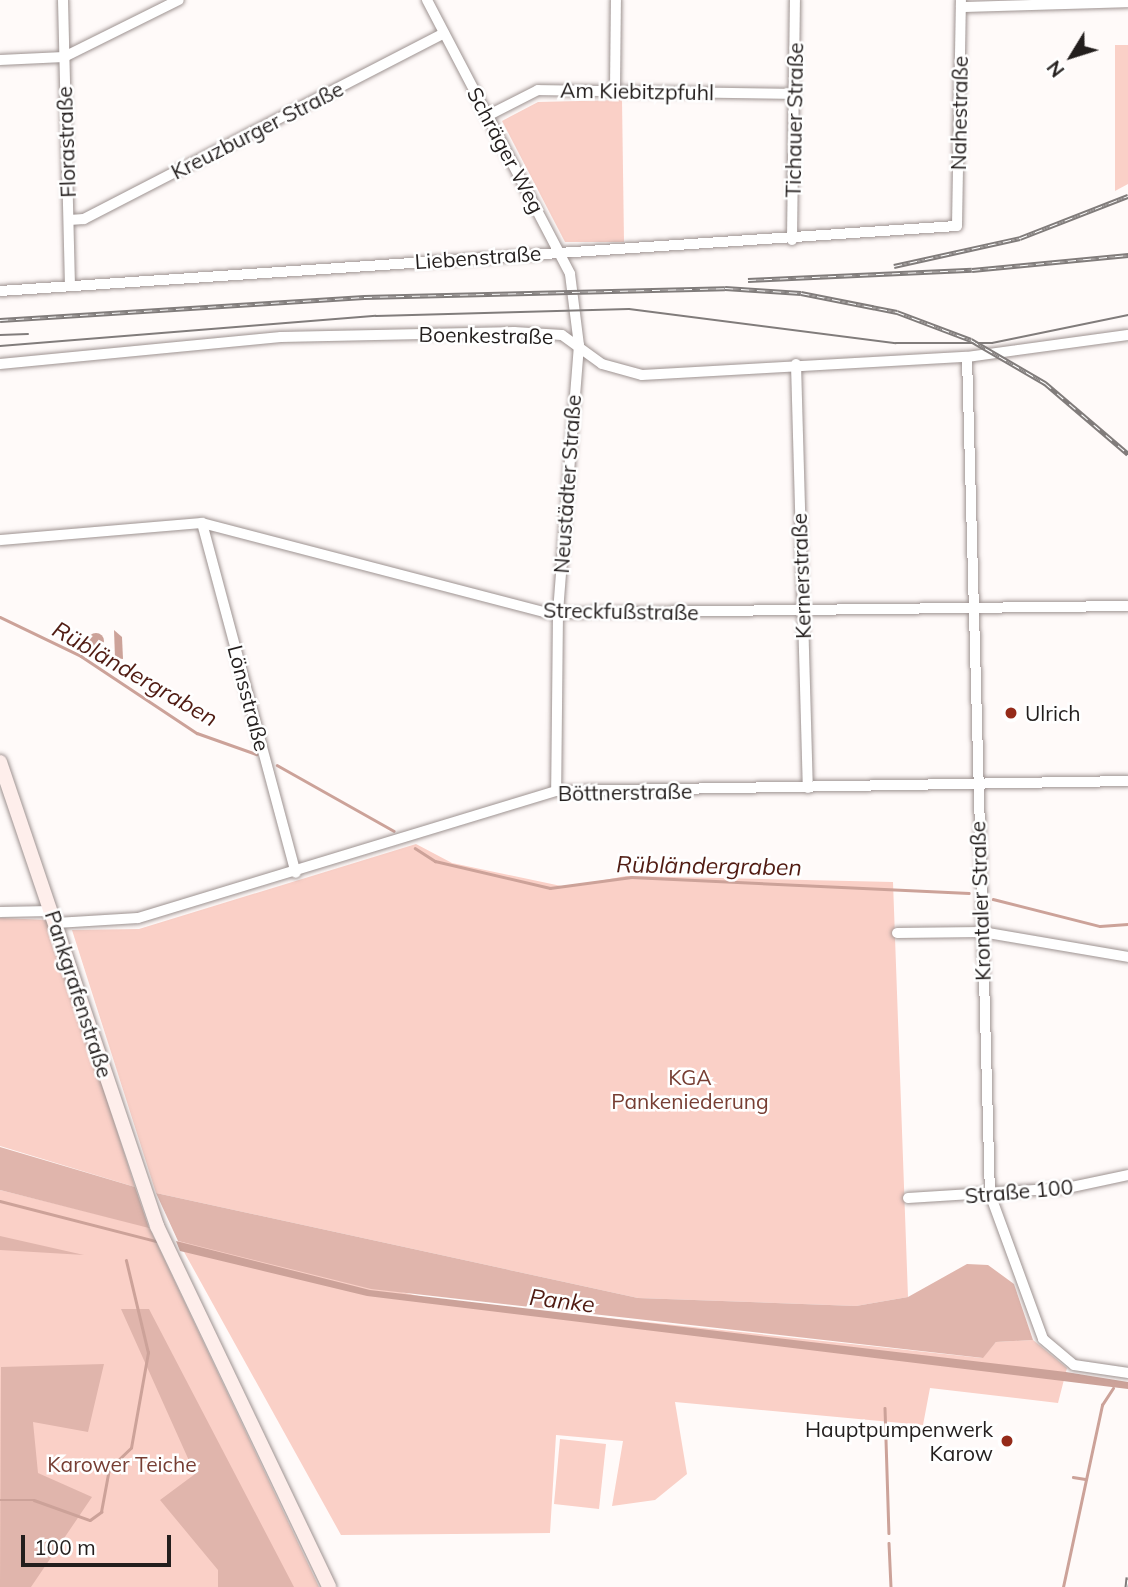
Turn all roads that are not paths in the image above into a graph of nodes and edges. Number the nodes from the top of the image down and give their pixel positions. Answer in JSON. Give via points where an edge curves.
{"nodes":[{"id":1,"x":63,"y":0,"type":"edge"},
{"id":2,"x":179,"y":0,"type":"edge"},
{"id":3,"x":427,"y":0,"type":"edge"},
{"id":4,"x":616,"y":0,"type":"edge"},
{"id":5,"x":795,"y":0,"type":"edge"},
{"id":6,"x":1128,"y":2,"type":"edge"},
{"id":7,"x":961,"y":4,"type":"edge"},
{"id":8,"x":444,"y":33,"type":"junction"},
{"id":9,"x":64,"y":57,"type":"junction"},
{"id":10,"x":0,"y":60,"type":"edge"},
{"id":11,"x":615,"y":89,"type":"junction"},
{"id":12,"x":794,"y":94,"type":"junction"},
{"id":13,"x":487,"y":116,"type":"junction"},
{"id":14,"x":69,"y":220,"type":"junction"},
{"id":15,"x":957,"y":226,"type":"joint"},
{"id":16,"x":792,"y":240,"type":"junction"},
{"id":17,"x":559,"y":252,"type":"junction"},
{"id":18,"x":70,"y":285,"type":"junction"},
{"id":19,"x":0,"y":291,"type":"edge"},
{"id":20,"x":1128,"y":335,"type":"edge"},
{"id":21,"x":579,"y":345,"type":"junction"},
{"id":22,"x":967,"y":357,"type":"junction"},
{"id":23,"x":0,"y":364,"type":"edge"},
{"id":24,"x":796,"y":364,"type":"junction"},
{"id":25,"x":202,"y":523,"type":"junction"},
{"id":26,"x":0,"y":540,"type":"edge"},
{"id":27,"x":1128,"y":606,"type":"edge"},
{"id":28,"x":802,"y":610,"type":"junction"},
{"id":29,"x":973,"y":612,"type":"junction"},
{"id":30,"x":558,"y":613,"type":"junction"},
{"id":31,"x":0,"y":762,"type":"edge"},
{"id":32,"x":1128,"y":781,"type":"edge"},
{"id":33,"x":977,"y":786,"type":"junction"},
{"id":34,"x":808,"y":788,"type":"junction"},
{"id":35,"x":556,"y":791,"type":"junction"},
{"id":36,"x":296,"y":873,"type":"junction"},
{"id":37,"x":0,"y":912,"type":"edge"},
{"id":38,"x":54,"y":917,"type":"junction"},
{"id":39,"x":982,"y":932,"type":"junction"},
{"id":40,"x":897,"y":933,"type":"dead end"},
{"id":41,"x":1128,"y":957,"type":"edge"},
{"id":42,"x":1128,"y":1175,"type":"edge"},
{"id":43,"x":990,"y":1194,"type":"junction"},
{"id":44,"x":908,"y":1198,"type":"dead end"},
{"id":45,"x":1128,"y":1373,"type":"edge"},
{"id":46,"x":329,"y":1587,"type":"edge"}],
"edges":[{"from":1,"to":9,"type":"street","name":"Florastraße"},
{"from":2,"to":9,"type":"street"},
{"from":3,"to":8,"type":"street","name":"Schräger Weg"},
{"from":4,"to":11,"type":"street"},
{"from":5,"to":12,"type":"street","name":"Tichauer Straße"},
{"from":6,"to":7,"type":"street"},
{"from":7,"to":15,"type":"street","name":"Nahestraße"},
{"from":8,"to":13,"type":"street","name":"Schräger Weg"},
{"from":8,"to":14,"type":"street","name":"Kreuzburger Straße","via":[[84,219]]},
{"from":9,"to":10,"type":"street"},
{"from":9,"to":14,"type":"street","name":"Florastraße"},
{"from":11,"to":12,"type":"street","name":"Am Kiebitzpfuhl"},
{"from":11,"to":13,"type":"street","name":"Am Kiebitzpfuhl","via":[[538,90]]},
{"from":12,"to":16,"type":"street","name":"Tichauer Straße"},
{"from":13,"to":17,"type":"street","name":"Schräger Weg"},
{"from":14,"to":18,"type":"street","name":"Florastraße"},
{"from":15,"to":16,"type":"street","name":"Liebenstraße"},
{"from":16,"to":17,"type":"street","name":"Liebenstraße"},
{"from":17,"to":18,"type":"street","name":"Liebenstraße"},
{"from":17,"to":21,"type":"street","name":"Schräger Weg","via":[[570,274]]},
{"from":18,"to":19,"type":"street","name":"Liebenstraße"},
{"from":20,"to":22,"type":"street","name":"Boenkestraße"},
{"from":21,"to":23,"type":"street","name":"Boenkestraße","via":[[562,335],[514,332],[281,337]]},
{"from":21,"to":24,"type":"street","name":"Boenkestraße","via":[[602,363],[642,375]]},
{"from":21,"to":30,"type":"street","name":"Neustädter Straße"},
{"from":22,"to":24,"type":"street","name":"Boenkestraße"},
{"from":22,"to":29,"type":"street","name":"Krontaler Straße"},
{"from":24,"to":28,"type":"street","name":"Kernerstraße"},
{"from":25,"to":26,"type":"street","name":"Streckfußstraße"},
{"from":25,"to":30,"type":"street","name":"Streckfußstraße"},
{"from":25,"to":36,"type":"street","name":"Lönsstraße"},
{"from":27,"to":29,"type":"street","name":"Streckfußstraße"},
{"from":28,"to":29,"type":"street","name":"Streckfußstraße"},
{"from":28,"to":30,"type":"street","name":"Streckfußstraße"},
{"from":28,"to":34,"type":"street","name":"Kernerstraße"},
{"from":29,"to":33,"type":"street","name":"Krontaler Straße"},
{"from":30,"to":35,"type":"street","name":"Neustädter Straße"},
{"from":31,"to":38,"type":"main road","name":"Pankgrafenstraße"},
{"from":32,"to":33,"type":"street","name":"Böttnerstraße"},
{"from":33,"to":34,"type":"street","name":"Böttnerstraße"},
{"from":33,"to":39,"type":"street","name":"Krontaler Straße"},
{"from":34,"to":35,"type":"street","name":"Böttnerstraße"},
{"from":35,"to":36,"type":"street","name":"Böttnerstraße"},
{"from":36,"to":38,"type":"street","name":"Böttnerstraße","via":[[138,918]]},
{"from":37,"to":38,"type":"street","name":"Böttnerstraße"},
{"from":38,"to":46,"type":"main road","name":"Pankgrafenstraße","via":[[157,1226]]},
{"from":39,"to":40,"type":"street"},
{"from":39,"to":41,"type":"street"},
{"from":39,"to":43,"type":"street","name":"Krontaler Straße"},
{"from":42,"to":43,"type":"street","name":"Straße 100","via":[[1067,1188]]},
{"from":43,"to":44,"type":"street","name":"Straße 100"},
{"from":43,"to":45,"type":"street","name":"Krontaler Straße","via":[[1044,1339],[1074,1365]]}]}
